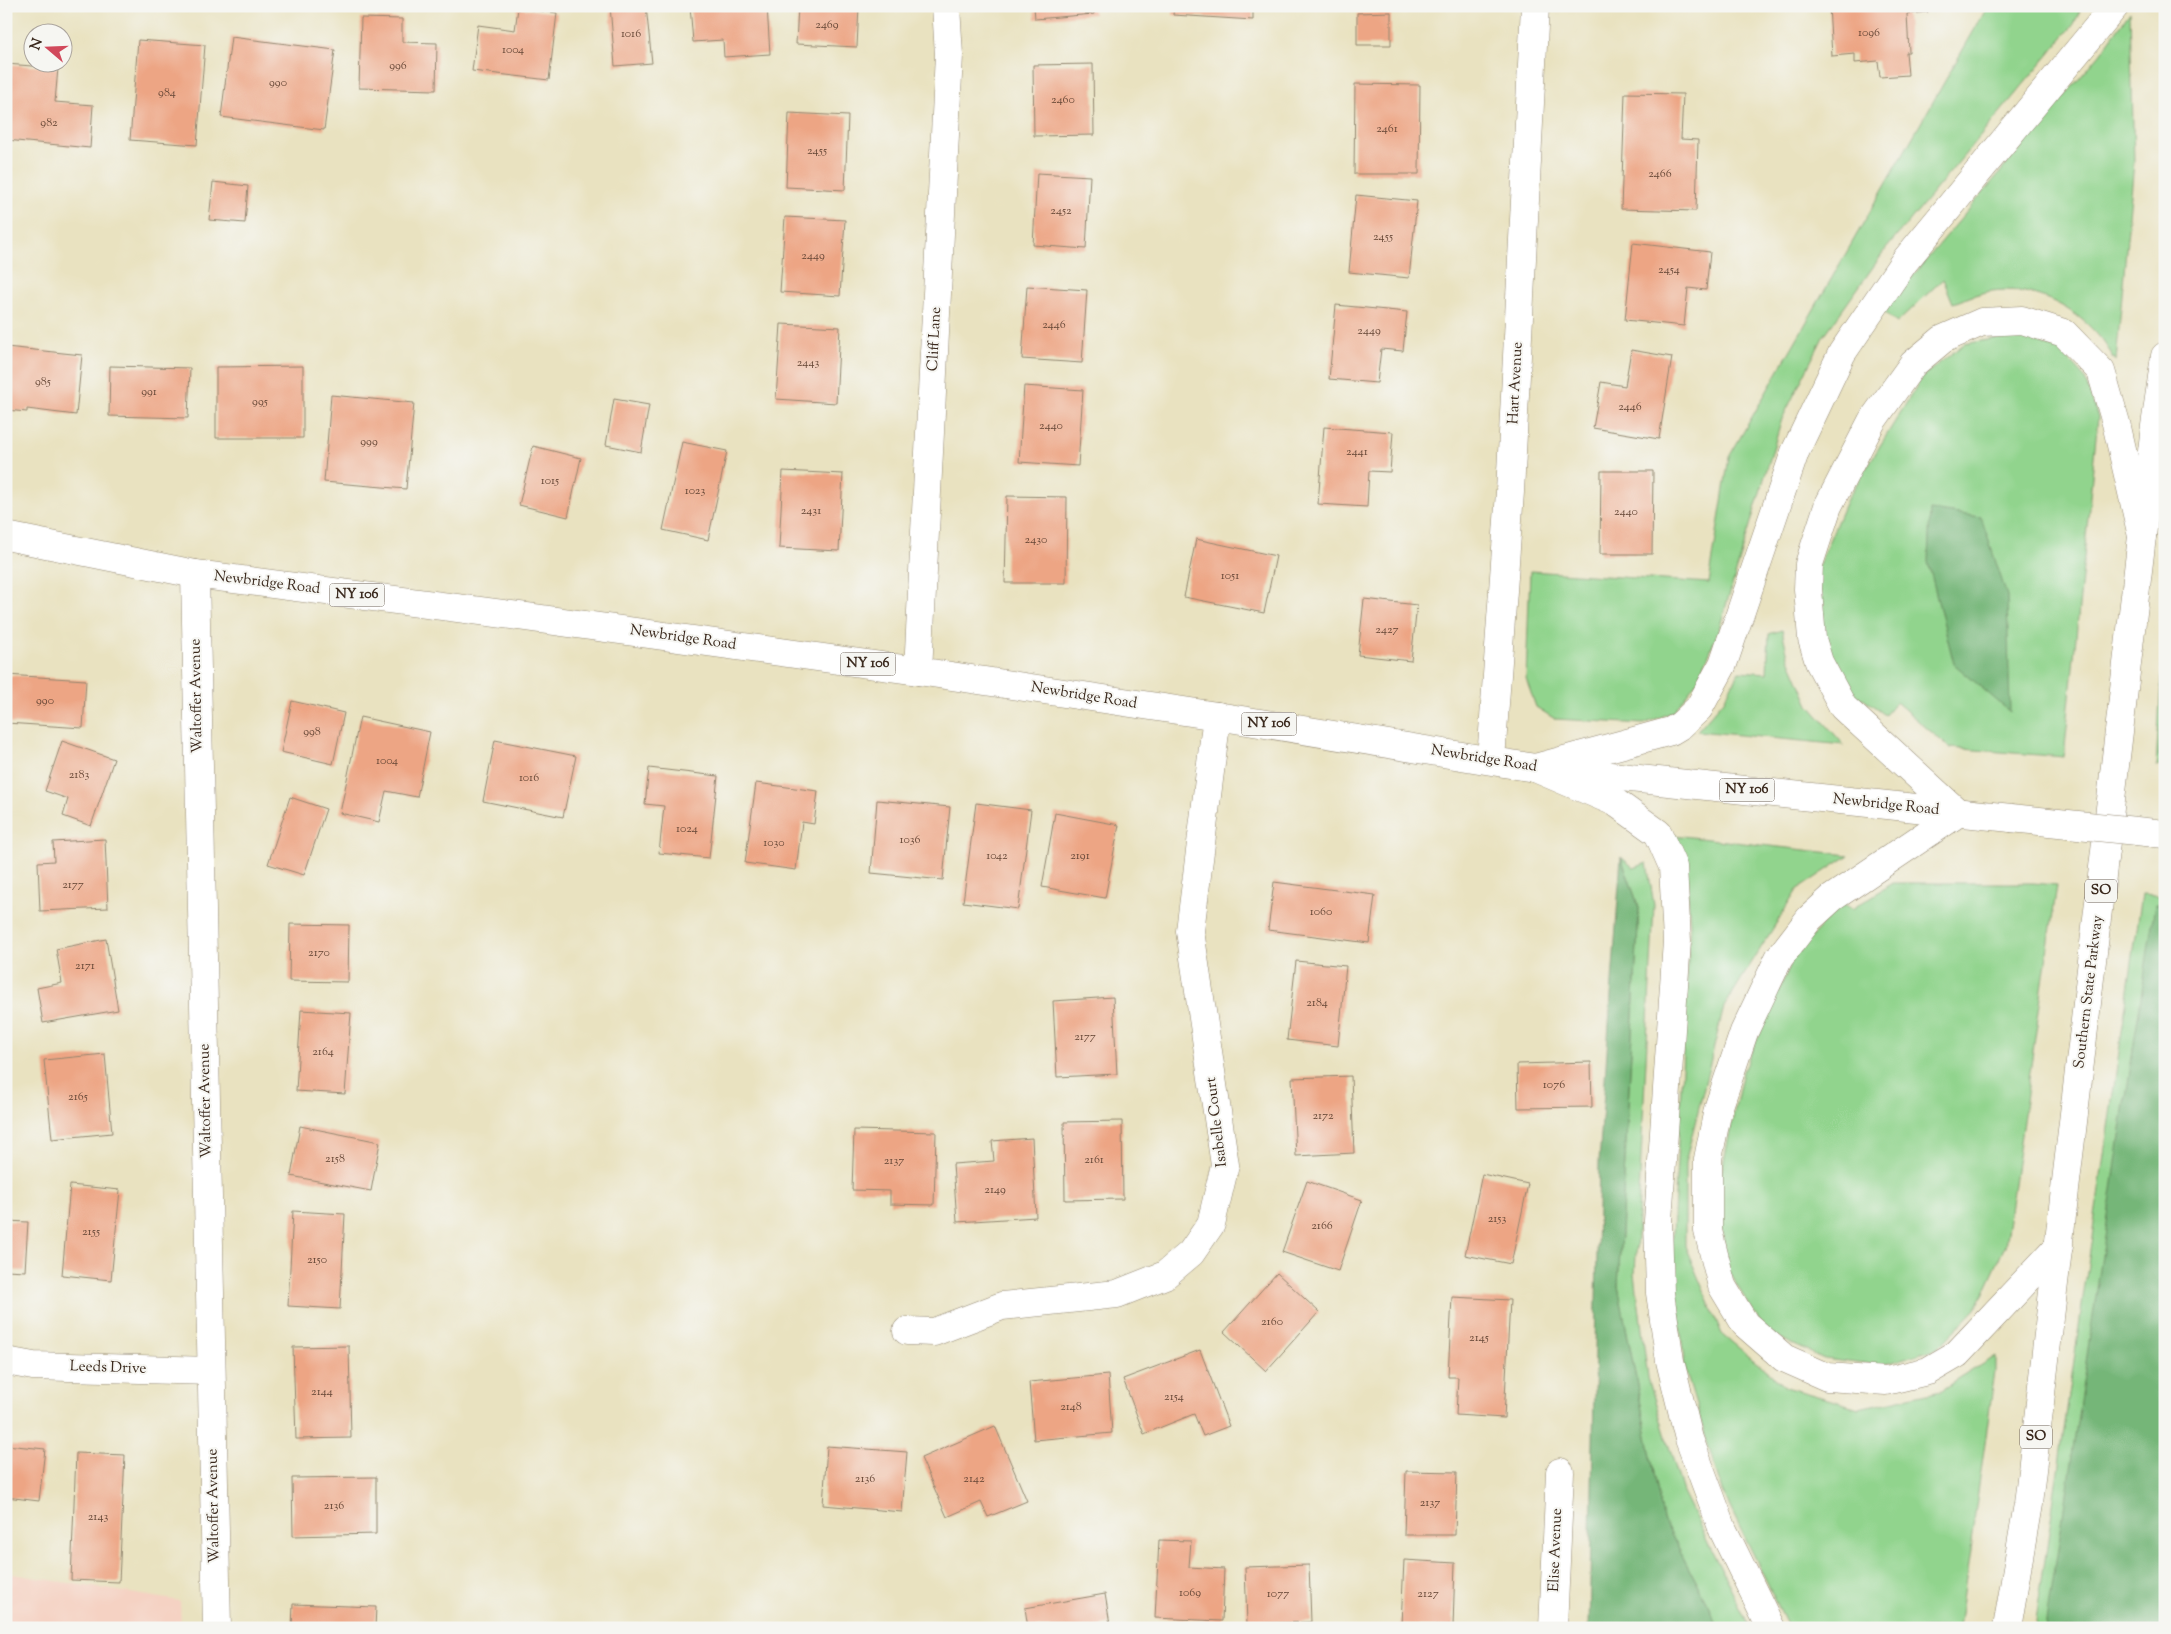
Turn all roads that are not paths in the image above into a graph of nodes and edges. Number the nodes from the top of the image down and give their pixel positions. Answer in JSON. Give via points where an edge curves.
{"nodes":[{"id":1,"x":946,"y":6,"type":"edge"},
{"id":2,"x":1535,"y":6,"type":"edge"},
{"id":3,"x":2116,"y":6,"type":"edge"},
{"id":4,"x":2165,"y":356,"type":"edge"},
{"id":5,"x":6,"y":536,"type":"edge"},
{"id":6,"x":2142,"y":536,"type":"junction"},
{"id":7,"x":195,"y":574,"type":"junction"},
{"id":8,"x":918,"y":671,"type":"junction"},
{"id":9,"x":1217,"y":716,"type":"junction"},
{"id":10,"x":1491,"y":760,"type":"junction"},
{"id":11,"x":1536,"y":768,"type":"junction"},
{"id":12,"x":1958,"y":813,"type":"junction"},
{"id":13,"x":2165,"y":834,"type":"edge"},
{"id":14,"x":2059,"y":1246,"type":"junction"},
{"id":15,"x":907,"y":1331,"type":"dead end"},
{"id":16,"x":6,"y":1362,"type":"edge"},
{"id":17,"x":211,"y":1371,"type":"junction"},
{"id":18,"x":1560,"y":1472,"type":"dead end"},
{"id":19,"x":217,"y":1628,"type":"edge"},
{"id":20,"x":1553,"y":1628,"type":"edge"},
{"id":21,"x":1771,"y":1628,"type":"edge"},
{"id":22,"x":2008,"y":1628,"type":"edge"}],
"edges":[{"from":1,"to":8,"type":"main road","name":"Cliff Lane","via":[[948,65]]},
{"from":2,"to":10,"type":"main road","name":"Hart Avenue","via":[[1510,492]]},
{"from":3,"to":11,"type":"main road","via":[[1904,262],[1842,354],[1795,452],[1723,664],[1699,708],[1672,730]]},
{"from":4,"to":6,"type":"main road","name":"Southern State Parkway","number":"SO"},
{"from":5,"to":7,"type":"main road","name":"Newbridge Road","number":"NY 106"},
{"from":6,"to":12,"type":"main road","via":[[2101,371],[2064,333],[2022,320],[1982,322],[1943,339],[1913,364],[1872,421],[1828,506],[1809,564],[1812,639],[1819,662],[1843,707]]},
{"from":6,"to":14,"type":"main road","name":"Southern State Parkway","number":"SO"},
{"from":7,"to":8,"type":"main road","name":"Newbridge Road","number":"NY 106"},
{"from":7,"to":17,"type":"main road","name":"Waltoffer Avenue"},
{"from":8,"to":9,"type":"main road","name":"Newbridge Road","number":"NY 106"},
{"from":9,"to":10,"type":"main road","name":"Newbridge Road","number":"NY 106"},
{"from":9,"to":15,"type":"main road","name":"Isabelle Court","via":[[1190,931],[1225,1165],[1211,1224],[1190,1254],[1165,1275],[1117,1294],[1002,1306],[934,1332]]},
{"from":10,"to":11,"type":"main road","name":"Newbridge Road","number":"NY 106"},
{"from":11,"to":12,"type":"main road","name":"Newbridge Road","number":"NY 106"},
{"from":11,"to":21,"type":"main road","via":[[1615,802],[1658,833],[1673,867],[1677,941],[1658,1220],[1660,1293],[1670,1361],[1689,1439],[1723,1530]]},
{"from":12,"to":13,"type":"main road","name":"Newbridge Road","number":"NY 106","bridge":true},
{"from":12,"to":14,"type":"main road","via":[[1832,898],[1809,918],[1779,958],[1744,1032],[1718,1109],[1708,1159],[1708,1231],[1722,1286],[1745,1324],[1784,1358],[1827,1377],[1886,1381],[1928,1370],[1957,1354]]},
{"from":14,"to":22,"type":"main road","name":"Southern State Parkway","number":"SO","via":[[2028,1504]]},
{"from":16,"to":17,"type":"main road","name":"Leeds Drive","via":[[33,1366]]},
{"from":17,"to":19,"type":"main road","name":"Waltoffer Avenue"},
{"from":18,"to":20,"type":"main road","name":"Elise Avenue"}]}
